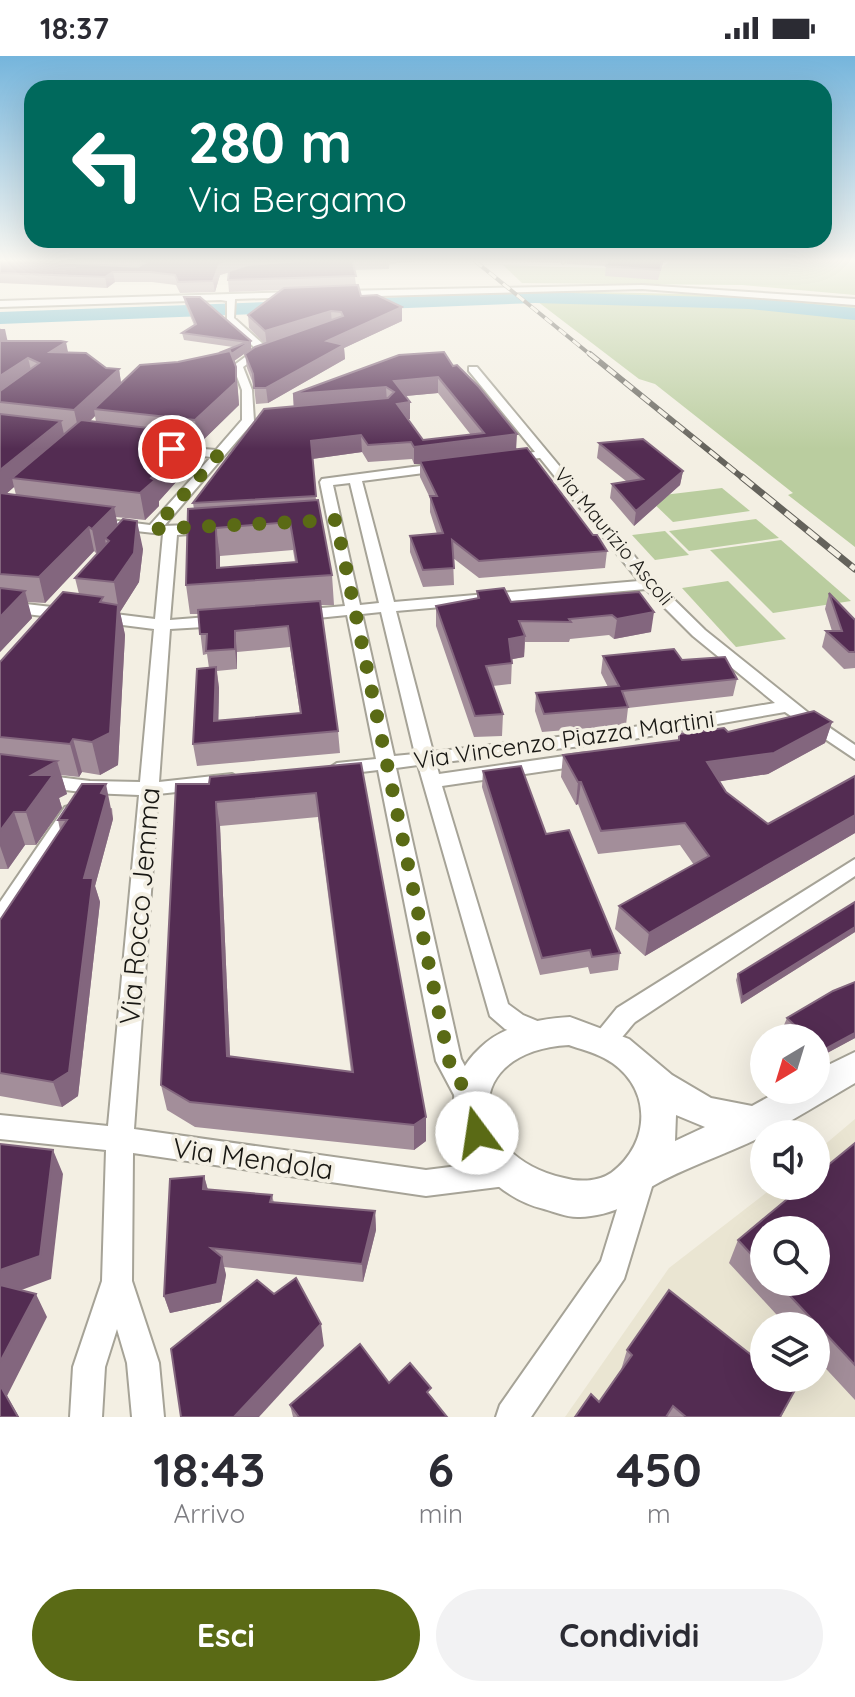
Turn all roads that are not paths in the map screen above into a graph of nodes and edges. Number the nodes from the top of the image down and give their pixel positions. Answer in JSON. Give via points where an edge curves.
{"nodes":[{"id":1,"x":237,"y":323,"type":"edge"},
{"id":2,"x":269,"y":353,"type":"edge"},
{"id":3,"x":255,"y":356,"type":"junction"},
{"id":4,"x":473,"y":369,"type":"dead end"},
{"id":5,"x":157,"y":447,"type":"edge"},
{"id":6,"x":219,"y":454,"type":"junction"},
{"id":7,"x":545,"y":454,"type":"junction"},
{"id":8,"x":497,"y":460,"type":"edge"},
{"id":9,"x":450,"y":466,"type":"edge"},
{"id":10,"x":355,"y":478,"type":"junction"},
{"id":11,"x":366,"y":518,"type":"junction"},
{"id":12,"x":328,"y":521,"type":"junction"},
{"id":13,"x":105,"y":524,"type":"edge"},
{"id":14,"x":230,"y":527,"type":"edge"},
{"id":15,"x":162,"y":530,"type":"junction"},
{"id":16,"x":650,"y":584,"type":"junction"},
{"id":17,"x":0,"y":606,"type":"edge"},
{"id":18,"x":63,"y":607,"type":"junction"},
{"id":19,"x":389,"y":607,"type":"junction"},
{"id":20,"x":356,"y":611,"type":"junction"},
{"id":21,"x":282,"y":617,"type":"edge"},
{"id":22,"x":237,"y":620,"type":"edge"},
{"id":23,"x":163,"y":625,"type":"junction"},
{"id":24,"x":38,"y":633,"type":"edge"},
{"id":25,"x":789,"y":706,"type":"junction"},
{"id":26,"x":805,"y":719,"type":"junction"},
{"id":27,"x":855,"y":753,"type":"edge"},
{"id":28,"x":426,"y":758,"type":"junction"},
{"id":29,"x":387,"y":764,"type":"junction"},
{"id":30,"x":312,"y":772,"type":"edge"},
{"id":31,"x":0,"y":776,"type":"edge"},
{"id":32,"x":253,"y":778,"type":"edge"},
{"id":33,"x":431,"y":781,"type":"junction"},
{"id":34,"x":90,"y":787,"type":"junction"},
{"id":35,"x":148,"y":789,"type":"junction"},
{"id":36,"x":855,"y":866,"type":"edge"},
{"id":37,"x":0,"y":919,"type":"edge"},
{"id":38,"x":538,"y":1032,"type":"junction"},
{"id":39,"x":603,"y":1040,"type":"junction"},
{"id":40,"x":855,"y":1066,"type":"edge"},
{"id":41,"x":641,"y":1069,"type":"junction"},
{"id":42,"x":830,"y":1080,"type":"edge"},
{"id":43,"x":472,"y":1104,"type":"junction"},
{"id":44,"x":788,"y":1104,"type":"edge"},
{"id":45,"x":760,"y":1120,"type":"edge"},
{"id":46,"x":750,"y":1121,"type":"edge"},
{"id":47,"x":750,"y":1125,"type":"edge"},
{"id":48,"x":0,"y":1127,"type":"edge"},
{"id":49,"x":120,"y":1139,"type":"junction"},
{"id":50,"x":506,"y":1173,"type":"junction"},
{"id":51,"x":642,"y":1173,"type":"junction"},
{"id":52,"x":117,"y":1281,"type":"junction"},
{"id":53,"x":86,"y":1417,"type":"edge"},
{"id":54,"x":148,"y":1417,"type":"edge"},
{"id":55,"x":512,"y":1417,"type":"edge"}],
"edges":[{"from":1,"to":3,"type":"street","via":[[260,346]]},
{"from":2,"to":3,"type":"street"},
{"from":3,"to":6,"type":"street","via":[[232,368],[247,390],[254,420]]},
{"from":4,"to":7,"type":"street","name":"Via Maurizio Ascoli"},
{"from":5,"to":6,"type":"street"},
{"from":6,"to":15,"type":"street"},
{"from":7,"to":8,"type":"street"},
{"from":7,"to":16,"type":"street","name":"Via Maurizio Ascoli"},
{"from":9,"to":10,"type":"street"},
{"from":10,"to":11,"type":"street"},
{"from":10,"to":12,"type":"street","via":[[326,482]]},
{"from":11,"to":12,"type":"street"},
{"from":11,"to":19,"type":"street"},
{"from":12,"to":20,"type":"street"},
{"from":13,"to":15,"type":"street","via":[[130,533]]},
{"from":14,"to":15,"type":"street"},
{"from":15,"to":23,"type":"street","name":"Via Rocco Jemma"},
{"from":16,"to":19,"type":"street"},
{"from":16,"to":25,"type":"street","name":"Via Maurizio Ascoli","via":[[699,633]]},
{"from":17,"to":18,"type":"street"},
{"from":18,"to":23,"type":"street"},
{"from":18,"to":24,"type":"street"},
{"from":19,"to":20,"type":"street"},
{"from":19,"to":28,"type":"street"},
{"from":20,"to":21,"type":"street"},
{"from":20,"to":29,"type":"street"},
{"from":22,"to":23,"type":"street"},
{"from":23,"to":35,"type":"street","name":"Via Rocco Jemma"},
{"from":25,"to":26,"type":"street","name":"Via Maurizio Ascoli"},
{"from":25,"to":28,"type":"street","name":"Via Vincenzo Piazza Martini","via":[[616,736]]},
{"from":26,"to":27,"type":"street","name":"Via Maurizio Ascoli"},
{"from":26,"to":33,"type":"street","name":"Via Vincenzo Piazza Martini","via":[[631,752]]},
{"from":28,"to":29,"type":"street","name":"Via Vincenzo Piazza Martini"},
{"from":28,"to":33,"type":"street"},
{"from":29,"to":30,"type":"street","name":"Via Vincenzo Piazza Martini"},
{"from":29,"to":43,"type":"street","via":[[449,1061]]},
{"from":31,"to":34,"type":"street"},
{"from":32,"to":35,"type":"street"},
{"from":33,"to":38,"type":"street","via":[[498,1009]]},
{"from":34,"to":35,"type":"street"},
{"from":34,"to":37,"type":"street"},
{"from":35,"to":49,"type":"street","name":"Via Rocco Jemma"},
{"from":36,"to":39,"type":"street","via":[[626,1015]]},
{"from":38,"to":39,"type":"street","via":[[570,1031]]},
{"from":38,"to":43,"type":"street","via":[[505,1045],[491,1057],[474,1087]]},
{"from":39,"to":41,"type":"street"},
{"from":40,"to":42,"type":"street"},
{"from":41,"to":46,"type":"street","via":[[696,1109]]},
{"from":41,"to":51,"type":"street","via":[[656,1094],[661,1121],[657,1149]]},
{"from":43,"to":50,"type":"street","via":[[477,1133]]},
{"from":44,"to":45,"type":"street"},
{"from":47,"to":51,"type":"street"},
{"from":48,"to":49,"type":"street","name":"Via Mendola"},
{"from":49,"to":50,"type":"street","name":"Via Mendola","via":[[426,1183]]},
{"from":49,"to":52,"type":"street","name":"Via Rocco Jemma"},
{"from":50,"to":51,"type":"street","via":[[539,1192],[577,1199],[613,1192]]},
{"from":51,"to":55,"type":"street","via":[[614,1269]]},
{"from":52,"to":53,"type":"street","name":"Via Rocco Jemma","via":[[89,1367]]},
{"from":52,"to":54,"type":"street","name":"Via Rocco Jemma","via":[[143,1363]]}]}
